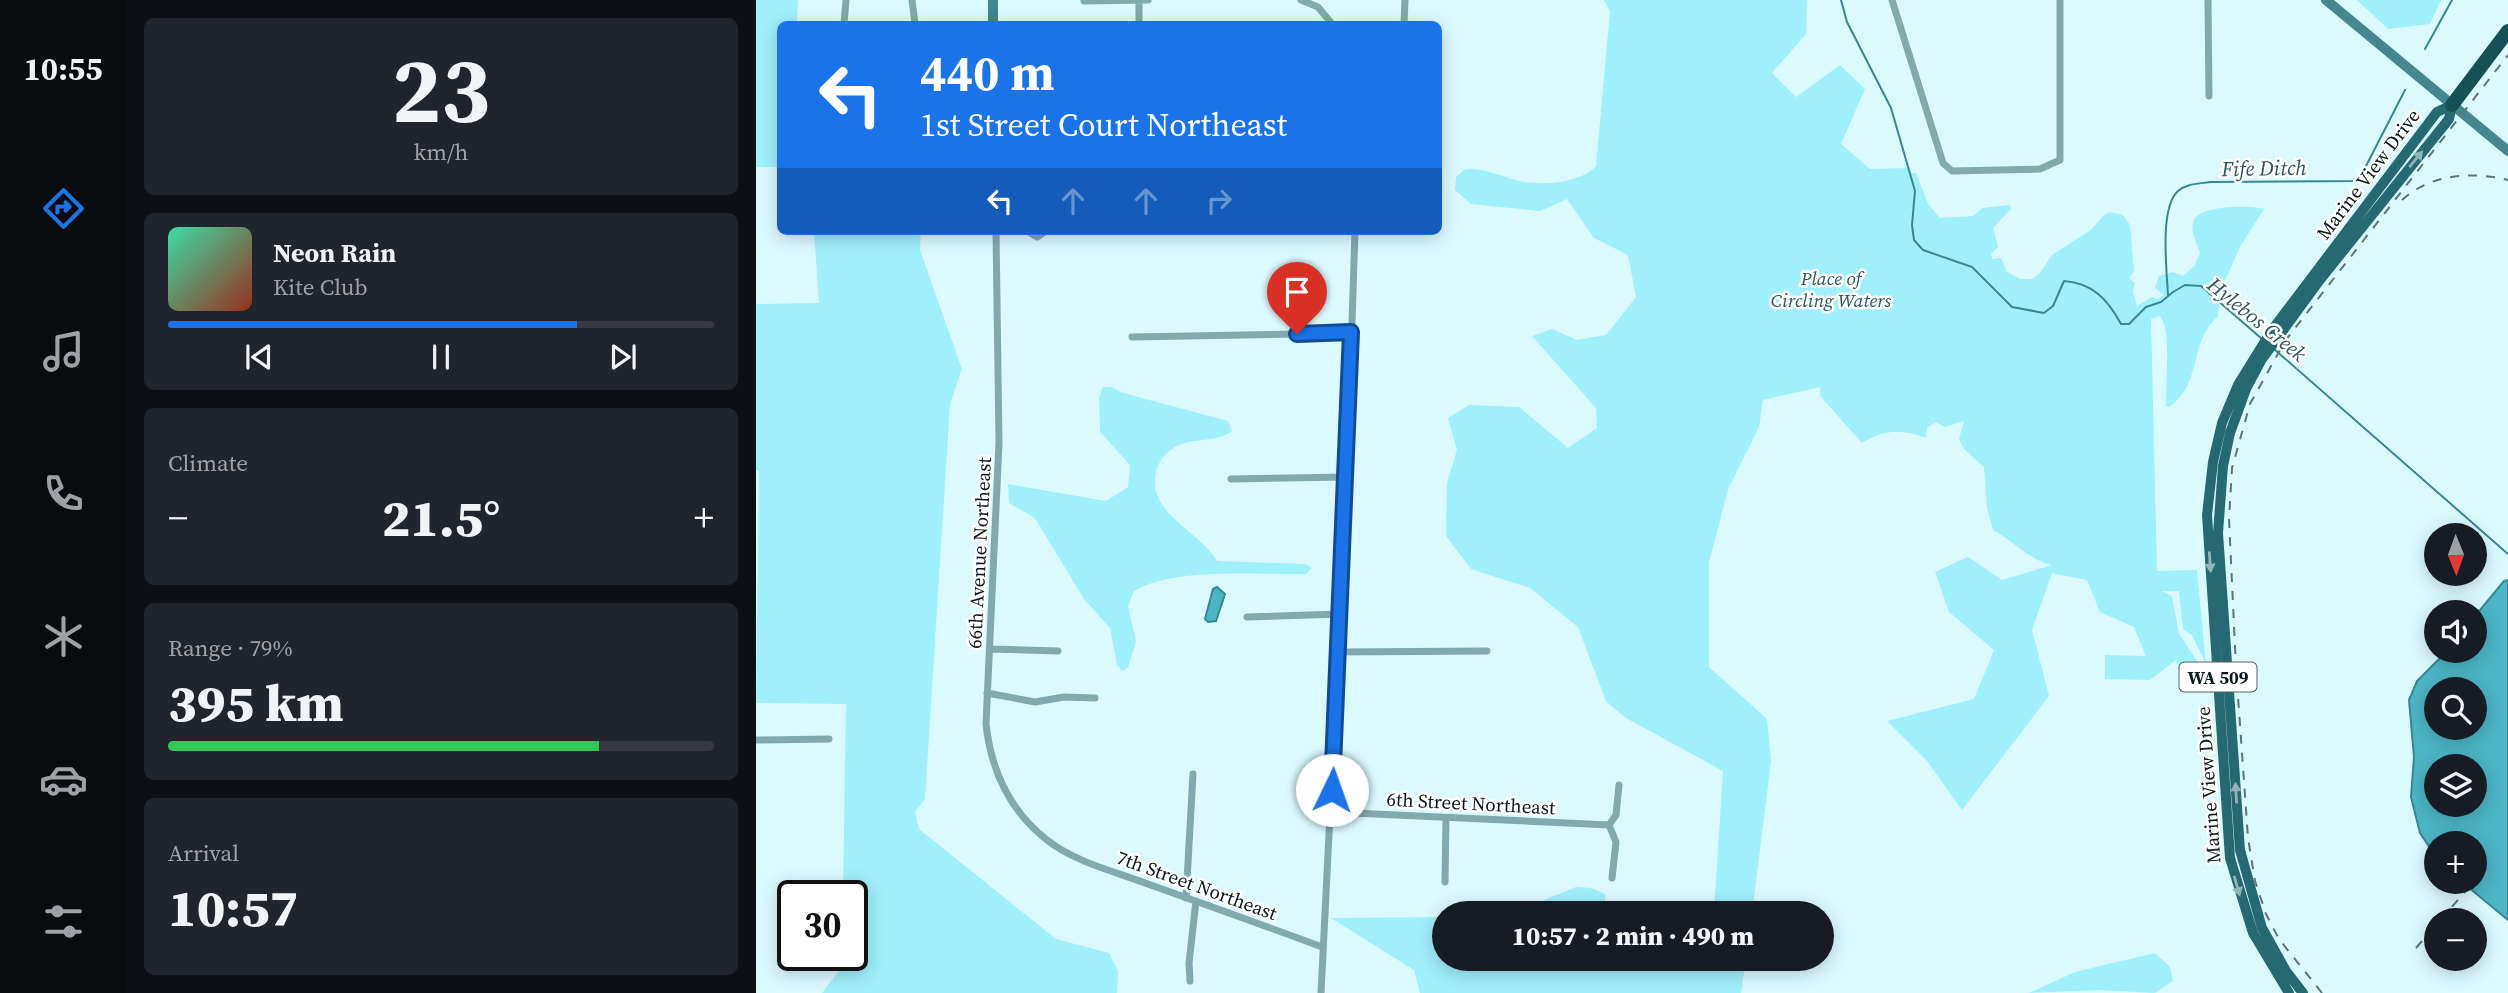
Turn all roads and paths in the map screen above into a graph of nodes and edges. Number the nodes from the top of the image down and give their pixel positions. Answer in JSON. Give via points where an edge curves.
{"nodes":[{"id":1,"x":846,"y":0,"type":"edge"},
{"id":2,"x":912,"y":0,"type":"edge"},
{"id":3,"x":993,"y":0,"type":"edge"},
{"id":4,"x":1139,"y":0,"type":"edge"},
{"id":5,"x":1147,"y":0,"type":"edge"},
{"id":6,"x":1301,"y":0,"type":"edge"},
{"id":7,"x":1405,"y":0,"type":"edge"},
{"id":8,"x":1892,"y":0,"type":"edge"},
{"id":9,"x":2060,"y":0,"type":"edge"},
{"id":10,"x":2208,"y":0,"type":"edge"},
{"id":11,"x":2326,"y":0,"type":"edge"},
{"id":12,"x":1084,"y":1,"type":"edge"},
{"id":13,"x":844,"y":21,"type":"edge"},
{"id":14,"x":915,"y":21,"type":"edge"},
{"id":15,"x":993,"y":21,"type":"edge"},
{"id":16,"x":1139,"y":21,"type":"edge"},
{"id":17,"x":1330,"y":21,"type":"edge"},
{"id":18,"x":1404,"y":21,"type":"edge"},
{"id":19,"x":2508,"y":31,"type":"edge"},
{"id":20,"x":2209,"y":96,"type":"dead end"},
{"id":21,"x":2452,"y":105,"type":"junction"},
{"id":22,"x":2508,"y":150,"type":"edge"},
{"id":23,"x":996,"y":235,"type":"edge"},
{"id":24,"x":1355,"y":235,"type":"edge"},
{"id":25,"x":1351,"y":332,"type":"junction"},
{"id":26,"x":1132,"y":337,"type":"dead end"},
{"id":27,"x":2258,"y":358,"type":"junction"},
{"id":28,"x":1347,"y":477,"type":"junction"},
{"id":29,"x":1231,"y":479,"type":"dead end"},
{"id":30,"x":1340,"y":614,"type":"junction"},
{"id":31,"x":1247,"y":617,"type":"dead end"},
{"id":32,"x":990,"y":649,"type":"junction"},
{"id":33,"x":1058,"y":651,"type":"dead end"},
{"id":34,"x":1487,"y":651,"type":"dead end"},
{"id":35,"x":1339,"y":652,"type":"junction"},
{"id":36,"x":987,"y":693,"type":"junction"},
{"id":37,"x":1096,"y":698,"type":"dead end"},
{"id":38,"x":829,"y":739,"type":"dead end"},
{"id":39,"x":756,"y":740,"type":"edge"},
{"id":40,"x":1193,"y":774,"type":"dead end"},
{"id":41,"x":1619,"y":785,"type":"dead end"},
{"id":42,"x":1331,"y":812,"type":"junction"},
{"id":43,"x":1447,"y":819,"type":"junction"},
{"id":44,"x":1609,"y":825,"type":"junction"},
{"id":45,"x":1061,"y":849,"type":"joint"},
{"id":46,"x":1612,"y":878,"type":"dead end"},
{"id":47,"x":1446,"y":882,"type":"dead end"},
{"id":48,"x":1186,"y":898,"type":"junction"},
{"id":49,"x":1196,"y":901,"type":"junction"},
{"id":50,"x":1322,"y":947,"type":"junction"},
{"id":51,"x":1190,"y":981,"type":"dead end"},
{"id":52,"x":1321,"y":993,"type":"edge"},
{"id":53,"x":2288,"y":993,"type":"edge"},
{"id":54,"x":2303,"y":993,"type":"edge"}],
"edges":[{"from":1,"to":13,"type":"street"},
{"from":2,"to":14,"type":"street"},
{"from":3,"to":15,"type":"main road"},
{"from":4,"to":5,"type":"street"},
{"from":4,"to":12,"type":"street"},
{"from":4,"to":16,"type":"street"},
{"from":6,"to":17,"type":"street","via":[[1318,7]]},
{"from":7,"to":18,"type":"street"},
{"from":8,"to":9,"type":"street","via":[[1946,168],[1952,171],[2040,169],[2058,163],[2062,135]]},
{"from":10,"to":20,"type":"street"},
{"from":11,"to":21,"type":"main road"},
{"from":19,"to":21,"type":"highway","number":"WA 509"},
{"from":21,"to":22,"type":"main road"},
{"from":21,"to":27,"type":"main road","name":"Marine View Drive","number":"WA 509","via":[[2437,113]]},
{"from":23,"to":32,"type":"street","name":"66th Avenue Northeast","via":[[999,443]]},
{"from":24,"to":25,"type":"street"},
{"from":25,"to":26,"type":"street"},
{"from":25,"to":28,"type":"street"},
{"from":27,"to":53,"type":"main road","name":"Marine View Drive","number":"WA 509","one_way":true,"via":[[2238,385],[2222,423],[2207,515],[2209,560],[2230,858],[2253,933]]},
{"from":54,"to":27,"type":"main road","name":"Marine View Drive","number":"WA 509","one_way":true,"via":[[2262,928],[2240,850],[2219,491],[2230,433]]},
{"from":28,"to":29,"type":"street"},
{"from":28,"to":30,"type":"street"},
{"from":30,"to":31,"type":"street"},
{"from":30,"to":35,"type":"street"},
{"from":32,"to":33,"type":"street"},
{"from":32,"to":36,"type":"street","name":"66th Avenue Northeast"},
{"from":34,"to":35,"type":"street"},
{"from":35,"to":42,"type":"street"},
{"from":36,"to":37,"type":"street","via":[[1035,702]]},
{"from":36,"to":45,"type":"street","name":"66th Avenue Northeast","via":[[991,758],[1002,786],[1032,827]]},
{"from":38,"to":39,"type":"street"},
{"from":40,"to":48,"type":"street"},
{"from":41,"to":44,"type":"street","via":[[1616,815]]},
{"from":42,"to":43,"type":"street","name":"6th Street Northeast"},
{"from":42,"to":50,"type":"street"},
{"from":43,"to":44,"type":"street","name":"6th Street Northeast"},
{"from":43,"to":47,"type":"street"},
{"from":44,"to":46,"type":"street","via":[[1616,842]]},
{"from":45,"to":48,"type":"street","name":"7th Street Northeast"},
{"from":48,"to":49,"type":"street","name":"7th Street Northeast"},
{"from":49,"to":50,"type":"street","name":"7th Street Northeast"},
{"from":49,"to":51,"type":"street"},
{"from":50,"to":52,"type":"street"}]}
